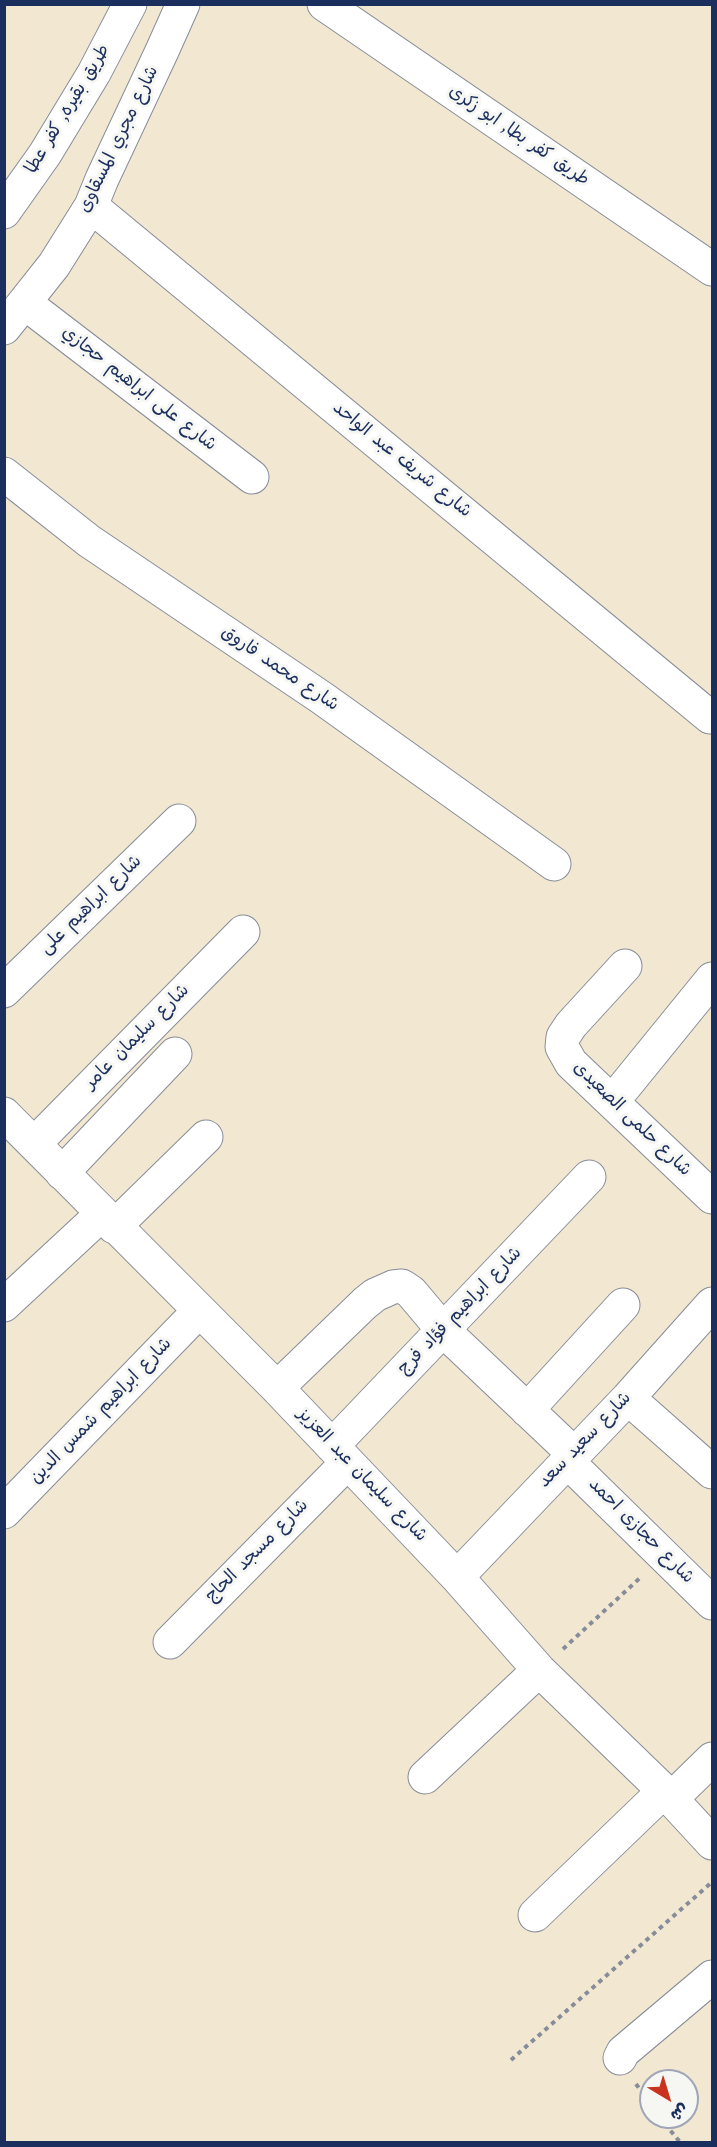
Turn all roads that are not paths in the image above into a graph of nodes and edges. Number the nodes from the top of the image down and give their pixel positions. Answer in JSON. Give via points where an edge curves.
{"nodes":[{"id":1,"x":130,"y":4,"type":"edge"},
{"id":2,"x":183,"y":4,"type":"edge"},
{"id":3,"x":324,"y":4,"type":"edge"},
{"id":4,"x":91,"y":206,"type":"junction"},
{"id":5,"x":4,"y":212,"type":"edge"},
{"id":6,"x":712,"y":269,"type":"edge"},
{"id":7,"x":25,"y":303,"type":"junction"},
{"id":8,"x":4,"y":328,"type":"edge"},
{"id":9,"x":4,"y":474,"type":"edge"},
{"id":10,"x":252,"y":477,"type":"dead end"},
{"id":11,"x":710,"y":717,"type":"dead end"},
{"id":12,"x":179,"y":821,"type":"dead end"},
{"id":13,"x":554,"y":864,"type":"dead end"},
{"id":14,"x":243,"y":932,"type":"dead end"},
{"id":15,"x":625,"y":966,"type":"dead end"},
{"id":16,"x":712,"y":979,"type":"edge"},
{"id":17,"x":4,"y":991,"type":"edge"},
{"id":18,"x":176,"y":1054,"type":"dead end"},
{"id":19,"x":612,"y":1102,"type":"junction"},
{"id":20,"x":4,"y":1114,"type":"edge"},
{"id":21,"x":206,"y":1137,"type":"dead end"},
{"id":22,"x":34,"y":1144,"type":"junction"},
{"id":23,"x":62,"y":1173,"type":"junction"},
{"id":24,"x":589,"y":1177,"type":"dead end"},
{"id":25,"x":709,"y":1186,"type":"edge"},
{"id":26,"x":108,"y":1220,"type":"junction"},
{"id":27,"x":712,"y":1304,"type":"edge"},
{"id":28,"x":4,"y":1305,"type":"edge"},
{"id":29,"x":623,"y":1305,"type":"dead end"},
{"id":30,"x":199,"y":1311,"type":"junction"},
{"id":31,"x":443,"y":1330,"type":"junction"},
{"id":32,"x":277,"y":1388,"type":"junction"},
{"id":33,"x":628,"y":1398,"type":"junction"},
{"id":34,"x":527,"y":1410,"type":"junction"},
{"id":35,"x":339,"y":1454,"type":"junction"},
{"id":36,"x":571,"y":1457,"type":"junction"},
{"id":37,"x":712,"y":1472,"type":"edge"},
{"id":38,"x":4,"y":1512,"type":"edge"},
{"id":39,"x":457,"y":1577,"type":"junction"},
{"id":40,"x":712,"y":1603,"type":"edge"},
{"id":41,"x":170,"y":1642,"type":"dead end"},
{"id":42,"x":539,"y":1670,"type":"junction"},
{"id":43,"x":712,"y":1759,"type":"edge"},
{"id":44,"x":425,"y":1777,"type":"dead end"},
{"id":45,"x":668,"y":1795,"type":"junction"},
{"id":46,"x":712,"y":1843,"type":"edge"},
{"id":47,"x":535,"y":1915,"type":"dead end"},
{"id":48,"x":712,"y":1977,"type":"edge"},
{"id":49,"x":620,"y":2058,"type":"dead end"}],
"edges":[{"from":1,"to":5,"type":"street","name":"طريق بقيره, كفر عطا","via":[[45,154]]},
{"from":2,"to":4,"type":"street","name":"شارع مجري المسقاوى"},
{"from":3,"to":6,"type":"street","name":"طريق كفر بطا, ابو زكرى"},
{"from":4,"to":7,"type":"street","name":"شارع مجري المسقاوى"},
{"from":4,"to":11,"type":"street","name":"شارع شريف عبد الواحد"},
{"from":7,"to":8,"type":"street","name":"شارع مجري المسقاوى"},
{"from":7,"to":10,"type":"street","name":"شارع على ابراهيم حجازي"},
{"from":9,"to":13,"type":"street","name":"شارع محمد فاروق","via":[[89,541],[322,698]]},
{"from":12,"to":17,"type":"street","name":"شارع ابراهيم على"},
{"from":14,"to":22,"type":"street","name":"شارع سليمان عامر"},
{"from":15,"to":19,"type":"street","name":"شارع حلمى الصعيدى","via":[[571,1025],[562,1047],[571,1063]]},
{"from":16,"to":19,"type":"street"},
{"from":18,"to":23,"type":"street"},
{"from":19,"to":25,"type":"street","name":"شارع حلمى الصعيدى"},
{"from":20,"to":22,"type":"street","name":"شارع سليمان عبد العزيز"},
{"from":21,"to":26,"type":"street"},
{"from":22,"to":23,"type":"street","name":"شارع سليمان عبد العزيز"},
{"from":23,"to":26,"type":"street","name":"شارع سليمان عبد العزيز"},
{"from":24,"to":31,"type":"street","name":"شارع ابراهيم فؤاد فرج"},
{"from":26,"to":28,"type":"street"},
{"from":26,"to":30,"type":"street","name":"شارع سليمان عبد العزيز"},
{"from":27,"to":33,"type":"street","name":"شارع سعيد سعد"},
{"from":29,"to":34,"type":"street"},
{"from":30,"to":32,"type":"street","name":"شارع سليمان عبد العزيز"},
{"from":30,"to":38,"type":"street","name":"شارع ابراهيم شمس الدين"},
{"from":31,"to":32,"type":"street","name":"شارع حجازى احمد","via":[[411,1292],[402,1286],[393,1287],[365,1303]]},
{"from":31,"to":34,"type":"street","name":"شارع حجازى احمد"},
{"from":31,"to":35,"type":"street","name":"شارع ابراهيم فؤاد فرج"},
{"from":32,"to":35,"type":"street","name":"شارع سليمان عبد العزيز"},
{"from":33,"to":36,"type":"street","name":"شارع سعيد سعد"},
{"from":33,"to":37,"type":"street"},
{"from":34,"to":36,"type":"street","name":"شارع حجازى احمد"},
{"from":35,"to":39,"type":"street","name":"شارع سليمان عبد العزيز"},
{"from":35,"to":41,"type":"street","name":"شارع مسجد الحاج"},
{"from":36,"to":39,"type":"street","name":"شارع سعيد سعد"},
{"from":36,"to":40,"type":"street","name":"شارع حجازى احمد"},
{"from":39,"to":42,"type":"street","name":"شارع سليمان عبد العزيز"},
{"from":42,"to":44,"type":"street"},
{"from":42,"to":45,"type":"street","name":"شارع سليمان عبد العزيز"},
{"from":43,"to":45,"type":"street"},
{"from":45,"to":46,"type":"street","name":"شارع سليمان عبد العزيز"},
{"from":45,"to":47,"type":"street"},
{"from":48,"to":49,"type":"street"}]}
